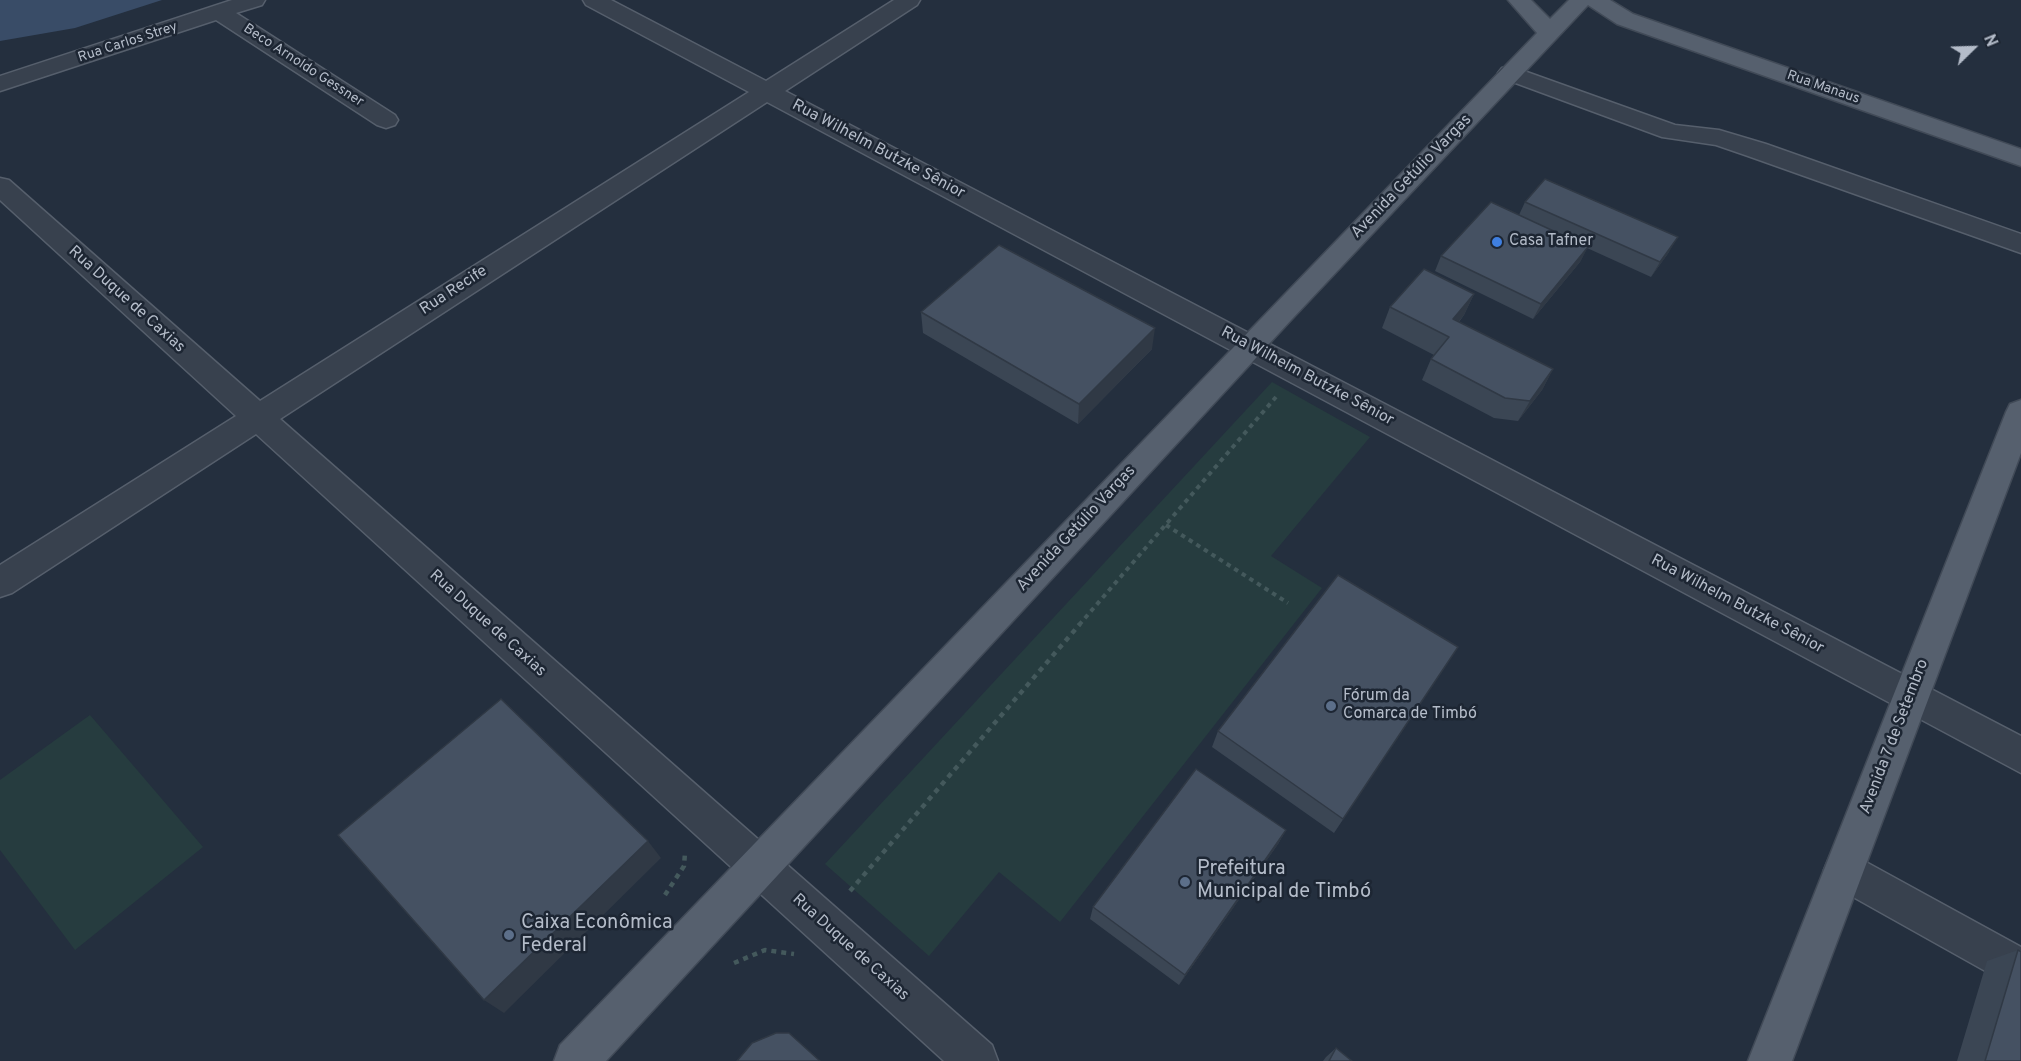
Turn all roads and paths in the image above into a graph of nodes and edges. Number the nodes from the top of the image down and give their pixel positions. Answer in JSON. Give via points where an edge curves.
{"nodes":[{"id":1,"x":254,"y":0,"type":"edge"},
{"id":2,"x":594,"y":0,"type":"edge"},
{"id":3,"x":909,"y":0,"type":"edge"},
{"id":4,"x":1519,"y":0,"type":"edge"},
{"id":5,"x":1595,"y":0,"type":"edge"},
{"id":6,"x":1575,"y":7,"type":"edge"},
{"id":7,"x":220,"y":13,"type":"junction"},
{"id":8,"x":1625,"y":19,"type":"junction"},
{"id":9,"x":1549,"y":32,"type":"junction"},
{"id":10,"x":1510,"y":74,"type":"junction"},
{"id":11,"x":0,"y":84,"type":"edge"},
{"id":12,"x":766,"y":91,"type":"junction"},
{"id":13,"x":386,"y":120,"type":"dead end"},
{"id":14,"x":2021,"y":158,"type":"edge"},
{"id":15,"x":0,"y":186,"type":"edge"},
{"id":16,"x":2021,"y":244,"type":"edge"},
{"id":17,"x":1249,"y":347,"type":"junction"},
{"id":18,"x":1280,"y":392,"type":"dead end"},
{"id":19,"x":2021,"y":412,"type":"edge"},
{"id":20,"x":257,"y":418,"type":"junction"},
{"id":21,"x":1166,"y":525,"type":"junction"},
{"id":22,"x":0,"y":583,"type":"edge"},
{"id":23,"x":1288,"y":603,"type":"dead end"},
{"id":24,"x":1911,"y":697,"type":"junction"},
{"id":25,"x":2021,"y":755,"type":"edge"},
{"id":26,"x":758,"y":867,"type":"junction"},
{"id":27,"x":1844,"y":870,"type":"junction"},
{"id":28,"x":845,"y":896,"type":"dead end"},
{"id":29,"x":794,"y":954,"type":"dead end"},
{"id":30,"x":735,"y":963,"type":"dead end"},
{"id":31,"x":2021,"y":970,"type":"edge"},
{"id":32,"x":576,"y":1061,"type":"edge"},
{"id":33,"x":976,"y":1061,"type":"edge"},
{"id":34,"x":1770,"y":1061,"type":"edge"}],
"edges":[{"from":1,"to":7,"type":"street","name":"Rua Carlos Strey"},
{"from":2,"to":12,"type":"street","name":"Rua Wilhelm Butzke Sênior"},
{"from":3,"to":12,"type":"street","name":"Rua Recife"},
{"from":4,"to":9,"type":"main road"},
{"from":5,"to":8,"type":"main road","name":"Rua Manaus"},
{"from":6,"to":8,"type":"main road","name":"Rua Manaus"},
{"from":6,"to":9,"type":"main road","name":"Avenida Getúlio Vargas"},
{"from":7,"to":11,"type":"street","name":"Rua Carlos Strey"},
{"from":7,"to":13,"type":"street","name":"Beco Arnoldo Gessner"},
{"from":8,"to":14,"type":"main road","name":"Rua Manaus"},
{"from":9,"to":10,"type":"main road","name":"Avenida Getúlio Vargas"},
{"from":10,"to":16,"type":"street","via":[[1671,132],[1719,138],[1757,150]]},
{"from":10,"to":17,"type":"main road","name":"Avenida Getúlio Vargas"},
{"from":12,"to":17,"type":"street","name":"Rua Wilhelm Butzke Sênior"},
{"from":12,"to":20,"type":"street","name":"Rua Recife"},
{"from":15,"to":20,"type":"street","name":"Rua Duque de Caxias"},
{"from":17,"to":24,"type":"street","name":"Rua Wilhelm Butzke Sênior"},
{"from":17,"to":26,"type":"main road","name":"Avenida Getúlio Vargas"},
{"from":18,"to":21,"type":"path"},
{"from":19,"to":24,"type":"main road","name":"Avenida 7 de Setembro"},
{"from":20,"to":22,"type":"street","name":"Rua Recife"},
{"from":20,"to":26,"type":"street","name":"Rua Duque de Caxias"},
{"from":21,"to":23,"type":"path"},
{"from":21,"to":28,"type":"path"},
{"from":24,"to":25,"type":"street","name":"Rua Wilhelm Butzke Sênior"},
{"from":24,"to":27,"type":"main road","name":"Avenida 7 de Setembro"},
{"from":26,"to":32,"type":"main road","name":"Avenida Getúlio Vargas"},
{"from":26,"to":33,"type":"street","name":"Rua Duque de Caxias"},
{"from":27,"to":31,"type":"street"},
{"from":27,"to":34,"type":"main road","name":"Avenida 7 de Setembro"},
{"from":29,"to":30,"type":"path","via":[[765,950]]}]}
